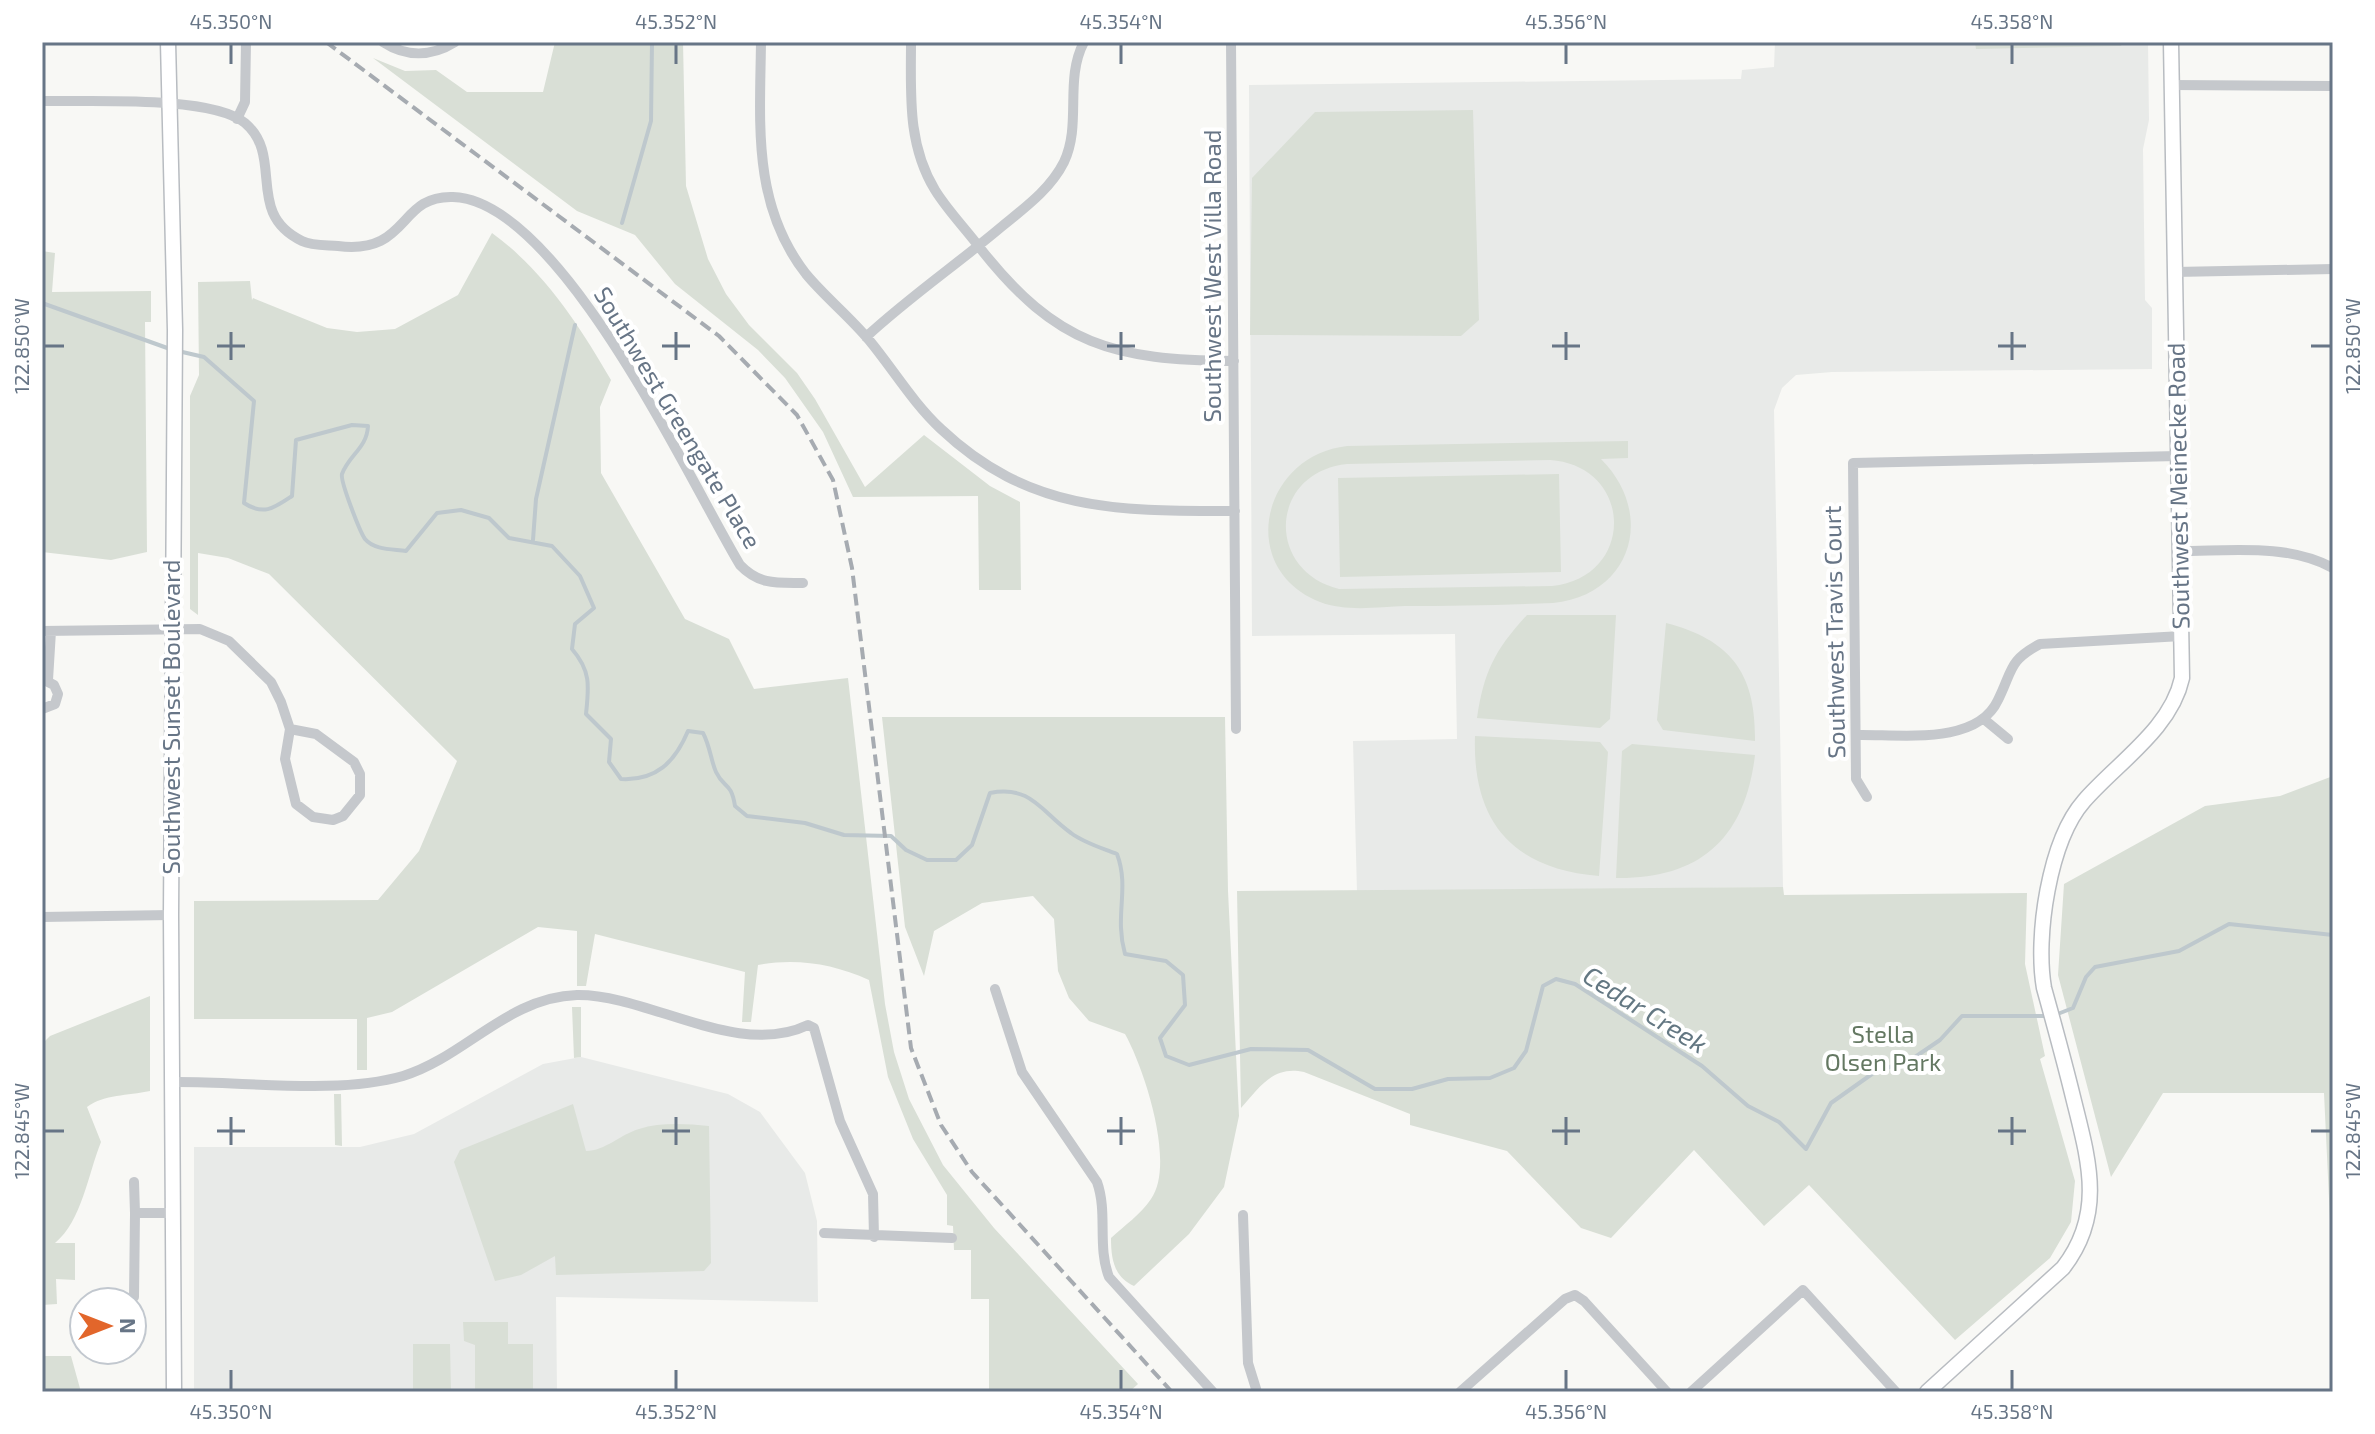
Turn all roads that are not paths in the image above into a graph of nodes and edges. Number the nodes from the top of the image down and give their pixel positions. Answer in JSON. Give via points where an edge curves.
{"nodes":[{"id":1,"x":168,"y":42,"type":"edge"},
{"id":2,"x":246,"y":42,"type":"edge"},
{"id":3,"x":383,"y":42,"type":"edge"},
{"id":4,"x":455,"y":42,"type":"edge"},
{"id":5,"x":761,"y":42,"type":"edge"},
{"id":6,"x":911,"y":42,"type":"edge"},
{"id":7,"x":1084,"y":42,"type":"edge"},
{"id":8,"x":1231,"y":42,"type":"edge"},
{"id":9,"x":2171,"y":42,"type":"edge"},
{"id":10,"x":2172,"y":85,"type":"junction"},
{"id":11,"x":2333,"y":86,"type":"edge"},
{"id":12,"x":42,"y":101,"type":"edge"},
{"id":13,"x":170,"y":105,"type":"junction"},
{"id":14,"x":237,"y":119,"type":"junction"},
{"id":15,"x":980,"y":246,"type":"junction"},
{"id":16,"x":2333,"y":269,"type":"edge"},
{"id":17,"x":2175,"y":272,"type":"junction"},
{"id":18,"x":866,"y":337,"type":"junction"},
{"id":19,"x":1234,"y":361,"type":"junction"},
{"id":20,"x":2178,"y":456,"type":"junction"},
{"id":21,"x":1235,"y":511,"type":"junction"},
{"id":22,"x":2179,"y":551,"type":"junction"},
{"id":23,"x":2333,"y":568,"type":"edge"},
{"id":24,"x":803,"y":583,"type":"dead end"},
{"id":25,"x":173,"y":629,"type":"junction"},
{"id":26,"x":47,"y":631,"type":"edge"},
{"id":27,"x":2182,"y":636,"type":"junction"},
{"id":28,"x":45,"y":680,"type":"edge"},
{"id":29,"x":42,"y":709,"type":"edge"},
{"id":30,"x":1985,"y":720,"type":"junction"},
{"id":31,"x":290,"y":729,"type":"junction"},
{"id":32,"x":1236,"y":729,"type":"dead end"},
{"id":33,"x":1857,"y":735,"type":"junction"},
{"id":34,"x":2008,"y":739,"type":"dead end"},
{"id":35,"x":1867,"y":797,"type":"dead end"},
{"id":36,"x":171,"y":915,"type":"junction"},
{"id":37,"x":42,"y":917,"type":"edge"},
{"id":38,"x":995,"y":989,"type":"dead end"},
{"id":39,"x":173,"y":1082,"type":"junction"},
{"id":40,"x":134,"y":1182,"type":"dead end"},
{"id":41,"x":135,"y":1213,"type":"junction"},
{"id":42,"x":174,"y":1213,"type":"junction"},
{"id":43,"x":1243,"y":1215,"type":"dead end"},
{"id":44,"x":824,"y":1233,"type":"dead end"},
{"id":45,"x":874,"y":1237,"type":"junction"},
{"id":46,"x":952,"y":1238,"type":"dead end"},
{"id":47,"x":134,"y":1286,"type":"edge"},
{"id":48,"x":174,"y":1392,"type":"edge"},
{"id":49,"x":1213,"y":1392,"type":"edge"},
{"id":50,"x":1257,"y":1392,"type":"edge"},
{"id":51,"x":1460,"y":1392,"type":"edge"},
{"id":52,"x":1667,"y":1392,"type":"edge"},
{"id":53,"x":1691,"y":1392,"type":"edge"},
{"id":54,"x":1896,"y":1392,"type":"edge"},
{"id":55,"x":1927,"y":1392,"type":"edge"}],
"edges":[{"from":1,"to":13,"type":"main road","name":"Southwest Sunset Boulevard"},
{"from":2,"to":14,"type":"street","via":[[245,102]]},
{"from":3,"to":4,"type":"street","via":[[410,54]]},
{"from":5,"to":18,"type":"street","via":[[760,145],[769,204],[797,261]]},
{"from":6,"to":15,"type":"street","via":[[911,118],[918,152],[936,191]]},
{"from":7,"to":15,"type":"street","via":[[1075,64],[1073,124],[1063,164],[1040,195]]},
{"from":8,"to":19,"type":"street","name":"Southwest West Villa Road"},
{"from":9,"to":10,"type":"main road","name":"Southwest Meinecke Road"},
{"from":10,"to":11,"type":"street"},
{"from":10,"to":17,"type":"main road","name":"Southwest Meinecke Road"},
{"from":12,"to":13,"type":"street"},
{"from":13,"to":14,"type":"street","via":[[215,109]]},
{"from":13,"to":25,"type":"main road","name":"Southwest Sunset Boulevard"},
{"from":14,"to":24,"type":"street","name":"Southwest Greengate Place","via":[[257,137],[264,155],[272,214],[305,243],[369,247],[384,242],[420,205],[454,197],[494,210],[548,254],[600,322],[740,565],[752,578],[769,584]]},
{"from":15,"to":18,"type":"street"},
{"from":15,"to":19,"type":"street","via":[[1029,303],[1075,334],[1152,359]]},
{"from":16,"to":17,"type":"street"},
{"from":17,"to":20,"type":"main road","name":"Southwest Meinecke Road"},
{"from":18,"to":21,"type":"street","via":[[939,428],[975,458],[1020,482],[1119,510]]},
{"from":19,"to":21,"type":"street","name":"Southwest West Villa Road"},
{"from":20,"to":22,"type":"main road","name":"Southwest Meinecke Road"},
{"from":20,"to":33,"type":"street","name":"Southwest Travis Court","via":[[1853,463]]},
{"from":21,"to":32,"type":"street","name":"Southwest West Villa Road"},
{"from":22,"to":23,"type":"street","via":[[2279,552]]},
{"from":22,"to":27,"type":"main road","name":"Southwest Meinecke Road"},
{"from":25,"to":26,"type":"street"},
{"from":25,"to":31,"type":"street","via":[[210,631],[235,646],[271,682]]},
{"from":25,"to":36,"type":"main road","name":"Southwest Sunset Boulevard"},
{"from":26,"to":28,"type":"street"},
{"from":27,"to":30,"type":"street","via":[[2040,644],[2020,655],[2007,672]]},
{"from":27,"to":55,"type":"main road","name":"Southwest Meinecke Road","via":[[2183,671],[2174,703],[2076,811],[2058,848],[2050,885],[2041,959],[2092,1174],[2084,1231],[2055,1276]]},
{"from":28,"to":29,"type":"street","via":[[57,689],[57,699]]},
{"from":30,"to":33,"type":"street","via":[[1954,731]]},
{"from":30,"to":34,"type":"street"},
{"from":31,"to":31,"type":"street","via":[[285,759],[296,804],[313,817],[343,816],[360,795],[354,762],[316,734]]},
{"from":33,"to":35,"type":"street","name":"Southwest Travis Court","via":[[1856,779]]},
{"from":36,"to":37,"type":"street"},
{"from":36,"to":39,"type":"main road","name":"Southwest Sunset Boulevard"},
{"from":38,"to":49,"type":"street","via":[[1022,1072],[1097,1182],[1102,1255],[1109,1277]]},
{"from":39,"to":42,"type":"main road","name":"Southwest Sunset Boulevard"},
{"from":39,"to":45,"type":"street","via":[[385,1080],[426,1065],[529,1005],[568,996],[595,997],[733,1031],[785,1032],[808,1025],[814,1028],[840,1121],[873,1194]]},
{"from":40,"to":41,"type":"street"},
{"from":41,"to":42,"type":"street"},
{"from":41,"to":47,"type":"street"},
{"from":42,"to":48,"type":"main road","name":"Southwest Sunset Boulevard"},
{"from":43,"to":50,"type":"street","via":[[1248,1363]]},
{"from":44,"to":45,"type":"street"},
{"from":45,"to":46,"type":"street"},
{"from":51,"to":52,"type":"street","via":[[1575,1295]]},
{"from":53,"to":54,"type":"street","via":[[1803,1290]]}]}
